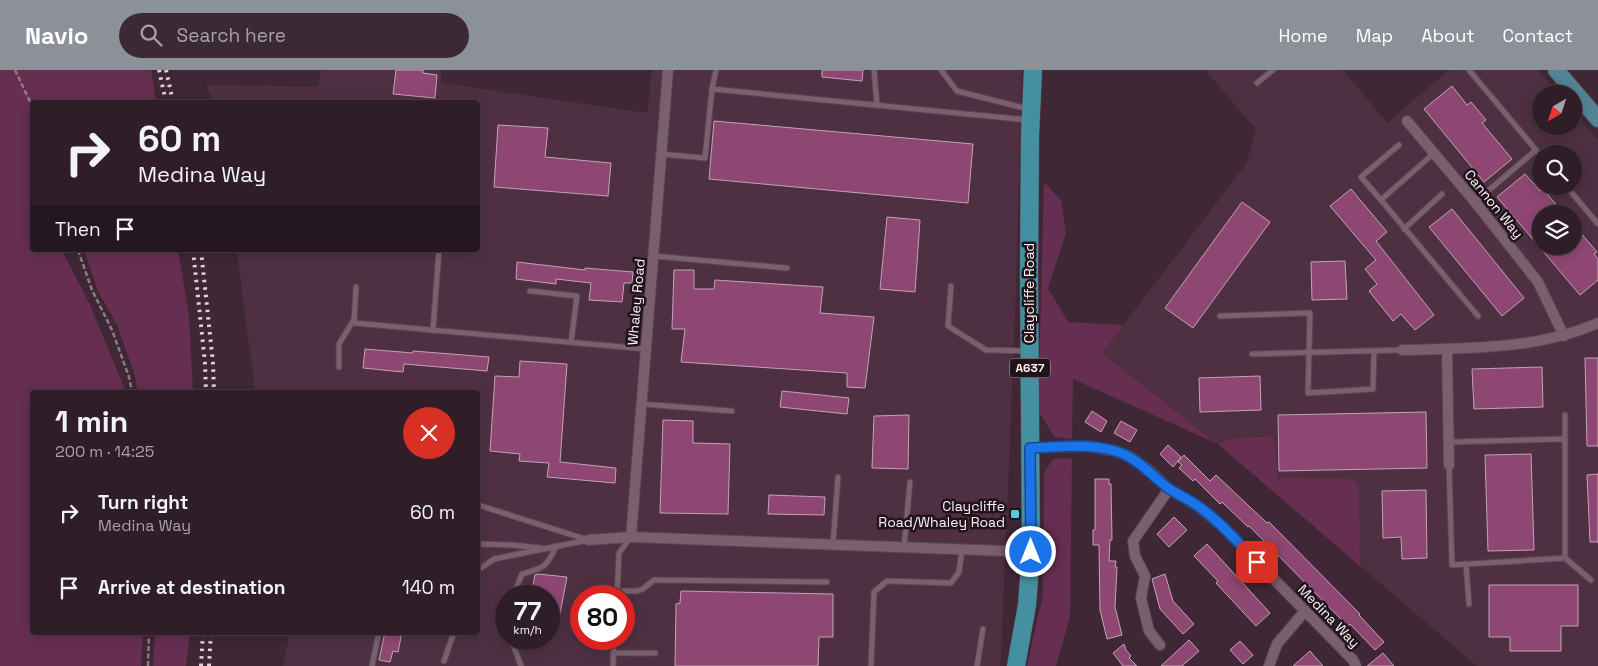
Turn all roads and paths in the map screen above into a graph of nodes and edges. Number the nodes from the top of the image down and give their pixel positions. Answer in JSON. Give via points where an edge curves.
{"nodes":[{"id":1,"x":15,"y":70,"type":"edge"},
{"id":2,"x":668,"y":70,"type":"edge"},
{"id":3,"x":716,"y":70,"type":"edge"},
{"id":4,"x":874,"y":70,"type":"edge"},
{"id":5,"x":941,"y":70,"type":"edge"},
{"id":6,"x":1033,"y":70,"type":"edge"},
{"id":7,"x":1272,"y":70,"type":"edge"},
{"id":8,"x":1469,"y":70,"type":"edge"},
{"id":9,"x":1556,"y":70,"type":"edge"},
{"id":10,"x":1257,"y":83,"type":"dead end"},
{"id":11,"x":712,"y":89,"type":"junction"},
{"id":12,"x":30,"y":102,"type":"edge"},
{"id":13,"x":877,"y":105,"type":"junction"},
{"id":14,"x":1031,"y":115,"type":"junction"},
{"id":15,"x":1598,"y":119,"type":"edge"},
{"id":16,"x":1407,"y":121,"type":"dead end"},
{"id":17,"x":1399,"y":145,"type":"dead end"},
{"id":18,"x":1532,"y":145,"type":"edge"},
{"id":19,"x":1434,"y":153,"type":"junction"},
{"id":20,"x":1532,"y":153,"type":"edge"},
{"id":21,"x":661,"y":154,"type":"junction"},
{"id":22,"x":1442,"y":194,"type":"dead end"},
{"id":23,"x":1574,"y":195,"type":"edge"},
{"id":24,"x":1381,"y":200,"type":"junction"},
{"id":25,"x":1476,"y":202,"type":"junction"},
{"id":26,"x":1598,"y":224,"type":"edge"},
{"id":27,"x":1404,"y":228,"type":"junction"},
{"id":28,"x":79,"y":252,"type":"edge"},
{"id":29,"x":439,"y":252,"type":"edge"},
{"id":30,"x":653,"y":256,"type":"junction"},
{"id":31,"x":787,"y":268,"type":"dead end"},
{"id":32,"x":951,"y":286,"type":"dead end"},
{"id":33,"x":356,"y":287,"type":"dead end"},
{"id":34,"x":530,"y":291,"type":"dead end"},
{"id":35,"x":1220,"y":316,"type":"dead end"},
{"id":36,"x":1478,"y":316,"type":"dead end"},
{"id":37,"x":354,"y":323,"type":"junction"},
{"id":38,"x":1598,"y":323,"type":"edge"},
{"id":39,"x":433,"y":330,"type":"junction"},
{"id":40,"x":1564,"y":336,"type":"junction"},
{"id":41,"x":571,"y":342,"type":"junction"},
{"id":42,"x":646,"y":349,"type":"junction"},
{"id":43,"x":1447,"y":349,"type":"junction"},
{"id":44,"x":1402,"y":350,"type":"joint"},
{"id":45,"x":1374,"y":351,"type":"junction"},
{"id":46,"x":1029,"y":352,"type":"junction"},
{"id":47,"x":1309,"y":352,"type":"junction"},
{"id":48,"x":1252,"y":354,"type":"dead end"},
{"id":49,"x":338,"y":368,"type":"dead end"},
{"id":50,"x":132,"y":390,"type":"edge"},
{"id":51,"x":641,"y":404,"type":"junction"},
{"id":52,"x":732,"y":411,"type":"dead end"},
{"id":53,"x":1565,"y":415,"type":"dead end"},
{"id":54,"x":1565,"y":439,"type":"junction"},
{"id":55,"x":1449,"y":442,"type":"junction"},
{"id":56,"x":1030,"y":448,"type":"junction"},
{"id":57,"x":1449,"y":465,"type":"joint"},
{"id":58,"x":838,"y":477,"type":"dead end"},
{"id":59,"x":910,"y":482,"type":"dead end"},
{"id":60,"x":1169,"y":489,"type":"junction"},
{"id":61,"x":480,"y":505,"type":"edge"},
{"id":62,"x":630,"y":537,"type":"junction"},
{"id":63,"x":588,"y":540,"type":"junction"},
{"id":64,"x":480,"y":544,"type":"edge"},
{"id":65,"x":833,"y":545,"type":"junction"},
{"id":66,"x":556,"y":546,"type":"junction"},
{"id":67,"x":546,"y":548,"type":"junction"},
{"id":68,"x":904,"y":548,"type":"junction"},
{"id":69,"x":962,"y":550,"type":"junction"},
{"id":70,"x":1031,"y":552,"type":"junction"},
{"id":71,"x":1565,"y":558,"type":"junction"},
{"id":72,"x":1466,"y":564,"type":"junction"},
{"id":73,"x":480,"y":569,"type":"edge"},
{"id":74,"x":1591,"y":580,"type":"dead end"},
{"id":75,"x":827,"y":582,"type":"dead end"},
{"id":76,"x":517,"y":585,"type":"edge"},
{"id":77,"x":617,"y":585,"type":"edge"},
{"id":78,"x":635,"y":591,"type":"edge"},
{"id":79,"x":1469,"y":604,"type":"dead end"},
{"id":80,"x":1305,"y":611,"type":"junction"},
{"id":81,"x":983,"y":629,"type":"dead end"},
{"id":82,"x":149,"y":635,"type":"edge"},
{"id":83,"x":378,"y":635,"type":"edge"},
{"id":84,"x":453,"y":635,"type":"edge"},
{"id":85,"x":1160,"y":645,"type":"dead end"},
{"id":86,"x":515,"y":650,"type":"edge"},
{"id":87,"x":613,"y":650,"type":"edge"},
{"id":88,"x":613,"y":653,"type":"junction"},
{"id":89,"x":655,"y":653,"type":"dead end"},
{"id":90,"x":444,"y":661,"type":"dead end"},
{"id":91,"x":148,"y":666,"type":"edge"},
{"id":92,"x":372,"y":666,"type":"edge"},
{"id":93,"x":521,"y":666,"type":"edge"},
{"id":94,"x":613,"y":666,"type":"edge"},
{"id":95,"x":871,"y":666,"type":"edge"},
{"id":96,"x":977,"y":666,"type":"edge"},
{"id":97,"x":1016,"y":666,"type":"edge"},
{"id":98,"x":1268,"y":666,"type":"edge"},
{"id":99,"x":1356,"y":666,"type":"edge"}],
"edges":[{"from":1,"to":12,"type":"path"},
{"from":2,"to":21,"type":"street","name":"Whaley Road"},
{"from":3,"to":11,"type":"lane"},
{"from":4,"to":13,"type":"lane"},
{"from":5,"to":14,"type":"lane","via":[[957,91]]},
{"from":6,"to":14,"type":"highway","name":"Claycliffe Road","number":"A637"},
{"from":7,"to":10,"type":"lane"},
{"from":8,"to":18,"type":"lane"},
{"from":9,"to":15,"type":"main road"},
{"from":11,"to":13,"type":"lane"},
{"from":11,"to":21,"type":"lane","via":[[705,158]]},
{"from":13,"to":14,"type":"lane"},
{"from":14,"to":46,"type":"highway","name":"Claycliffe Road","number":"A637"},
{"from":16,"to":19,"type":"street","name":"Cannon Way"},
{"from":17,"to":24,"type":"lane","via":[[1361,177]]},
{"from":19,"to":24,"type":"lane"},
{"from":19,"to":25,"type":"street","name":"Cannon Way"},
{"from":20,"to":25,"type":"lane"},
{"from":21,"to":30,"type":"street","name":"Whaley Road"},
{"from":22,"to":27,"type":"lane"},
{"from":23,"to":26,"type":"lane"},
{"from":24,"to":27,"type":"lane"},
{"from":25,"to":40,"type":"street","name":"Cannon Way","via":[[1538,282]]},
{"from":27,"to":36,"type":"lane"},
{"from":28,"to":50,"type":"path","via":[[92,290],[112,330]]},
{"from":29,"to":39,"type":"lane"},
{"from":30,"to":31,"type":"lane"},
{"from":30,"to":42,"type":"street","name":"Whaley Road"},
{"from":32,"to":46,"type":"lane","via":[[948,326],[986,350]]},
{"from":33,"to":37,"type":"lane"},
{"from":34,"to":41,"type":"lane","via":[[577,296]]},
{"from":35,"to":47,"type":"lane","via":[[1310,313]]},
{"from":37,"to":39,"type":"lane"},
{"from":37,"to":49,"type":"lane","via":[[338,344]]},
{"from":38,"to":40,"type":"street"},
{"from":39,"to":41,"type":"lane"},
{"from":40,"to":43,"type":"street","via":[[1514,345]]},
{"from":41,"to":42,"type":"lane"},
{"from":42,"to":51,"type":"street","name":"Whaley Road"},
{"from":43,"to":44,"type":"street"},
{"from":43,"to":55,"type":"street"},
{"from":44,"to":45,"type":"lane"},
{"from":45,"to":47,"type":"lane"},
{"from":45,"to":47,"type":"lane","via":[[1373,389],[1308,393]]},
{"from":46,"to":56,"type":"highway","name":"Claycliffe Road","number":"A637"},
{"from":47,"to":48,"type":"lane"},
{"from":51,"to":52,"type":"lane"},
{"from":51,"to":62,"type":"street","name":"Whaley Road"},
{"from":53,"to":54,"type":"lane"},
{"from":54,"to":55,"type":"lane"},
{"from":54,"to":71,"type":"lane"},
{"from":55,"to":57,"type":"street"},
{"from":56,"to":60,"type":"street","name":"Medina Way","via":[[1086,446],[1114,451],[1129,456]]},
{"from":56,"to":70,"type":"highway","name":"Claycliffe Road","number":"A637"},
{"from":57,"to":72,"type":"lane","via":[[1452,564]]},
{"from":58,"to":65,"type":"lane"},
{"from":59,"to":68,"type":"lane"},
{"from":60,"to":80,"type":"street","name":"Medina Way","via":[[1220,524]]},
{"from":60,"to":85,"type":"street","via":[[1133,541],[1135,556],[1145,576],[1141,598],[1149,631]]},
{"from":61,"to":63,"type":"lane"},
{"from":62,"to":63,"type":"street"},
{"from":62,"to":65,"type":"street"},
{"from":62,"to":77,"type":"lane","via":[[619,553]]},
{"from":63,"to":66,"type":"lane"},
{"from":64,"to":67,"type":"lane"},
{"from":65,"to":68,"type":"street"},
{"from":66,"to":67,"type":"lane"},
{"from":66,"to":76,"type":"lane","via":[[542,568],[522,574]]},
{"from":67,"to":73,"type":"lane","via":[[494,559]]},
{"from":68,"to":69,"type":"street"},
{"from":69,"to":70,"type":"street"},
{"from":69,"to":95,"type":"lane","via":[[959,572],[950,583],[887,581],[874,592]]},
{"from":70,"to":97,"type":"highway","name":"Claycliffe Road","number":"A637","via":[[1027,604]]},
{"from":71,"to":72,"type":"lane"},
{"from":71,"to":74,"type":"lane"},
{"from":72,"to":79,"type":"lane"},
{"from":75,"to":78,"type":"lane","via":[[654,580]]},
{"from":80,"to":98,"type":"street","via":[[1277,644]]},
{"from":80,"to":99,"type":"street","name":"Medina Way"},
{"from":81,"to":96,"type":"lane"},
{"from":82,"to":91,"type":"path"},
{"from":83,"to":92,"type":"lane"},
{"from":84,"to":90,"type":"lane"},
{"from":86,"to":93,"type":"lane"},
{"from":87,"to":88,"type":"lane"},
{"from":88,"to":89,"type":"lane"},
{"from":88,"to":94,"type":"lane"}]}
